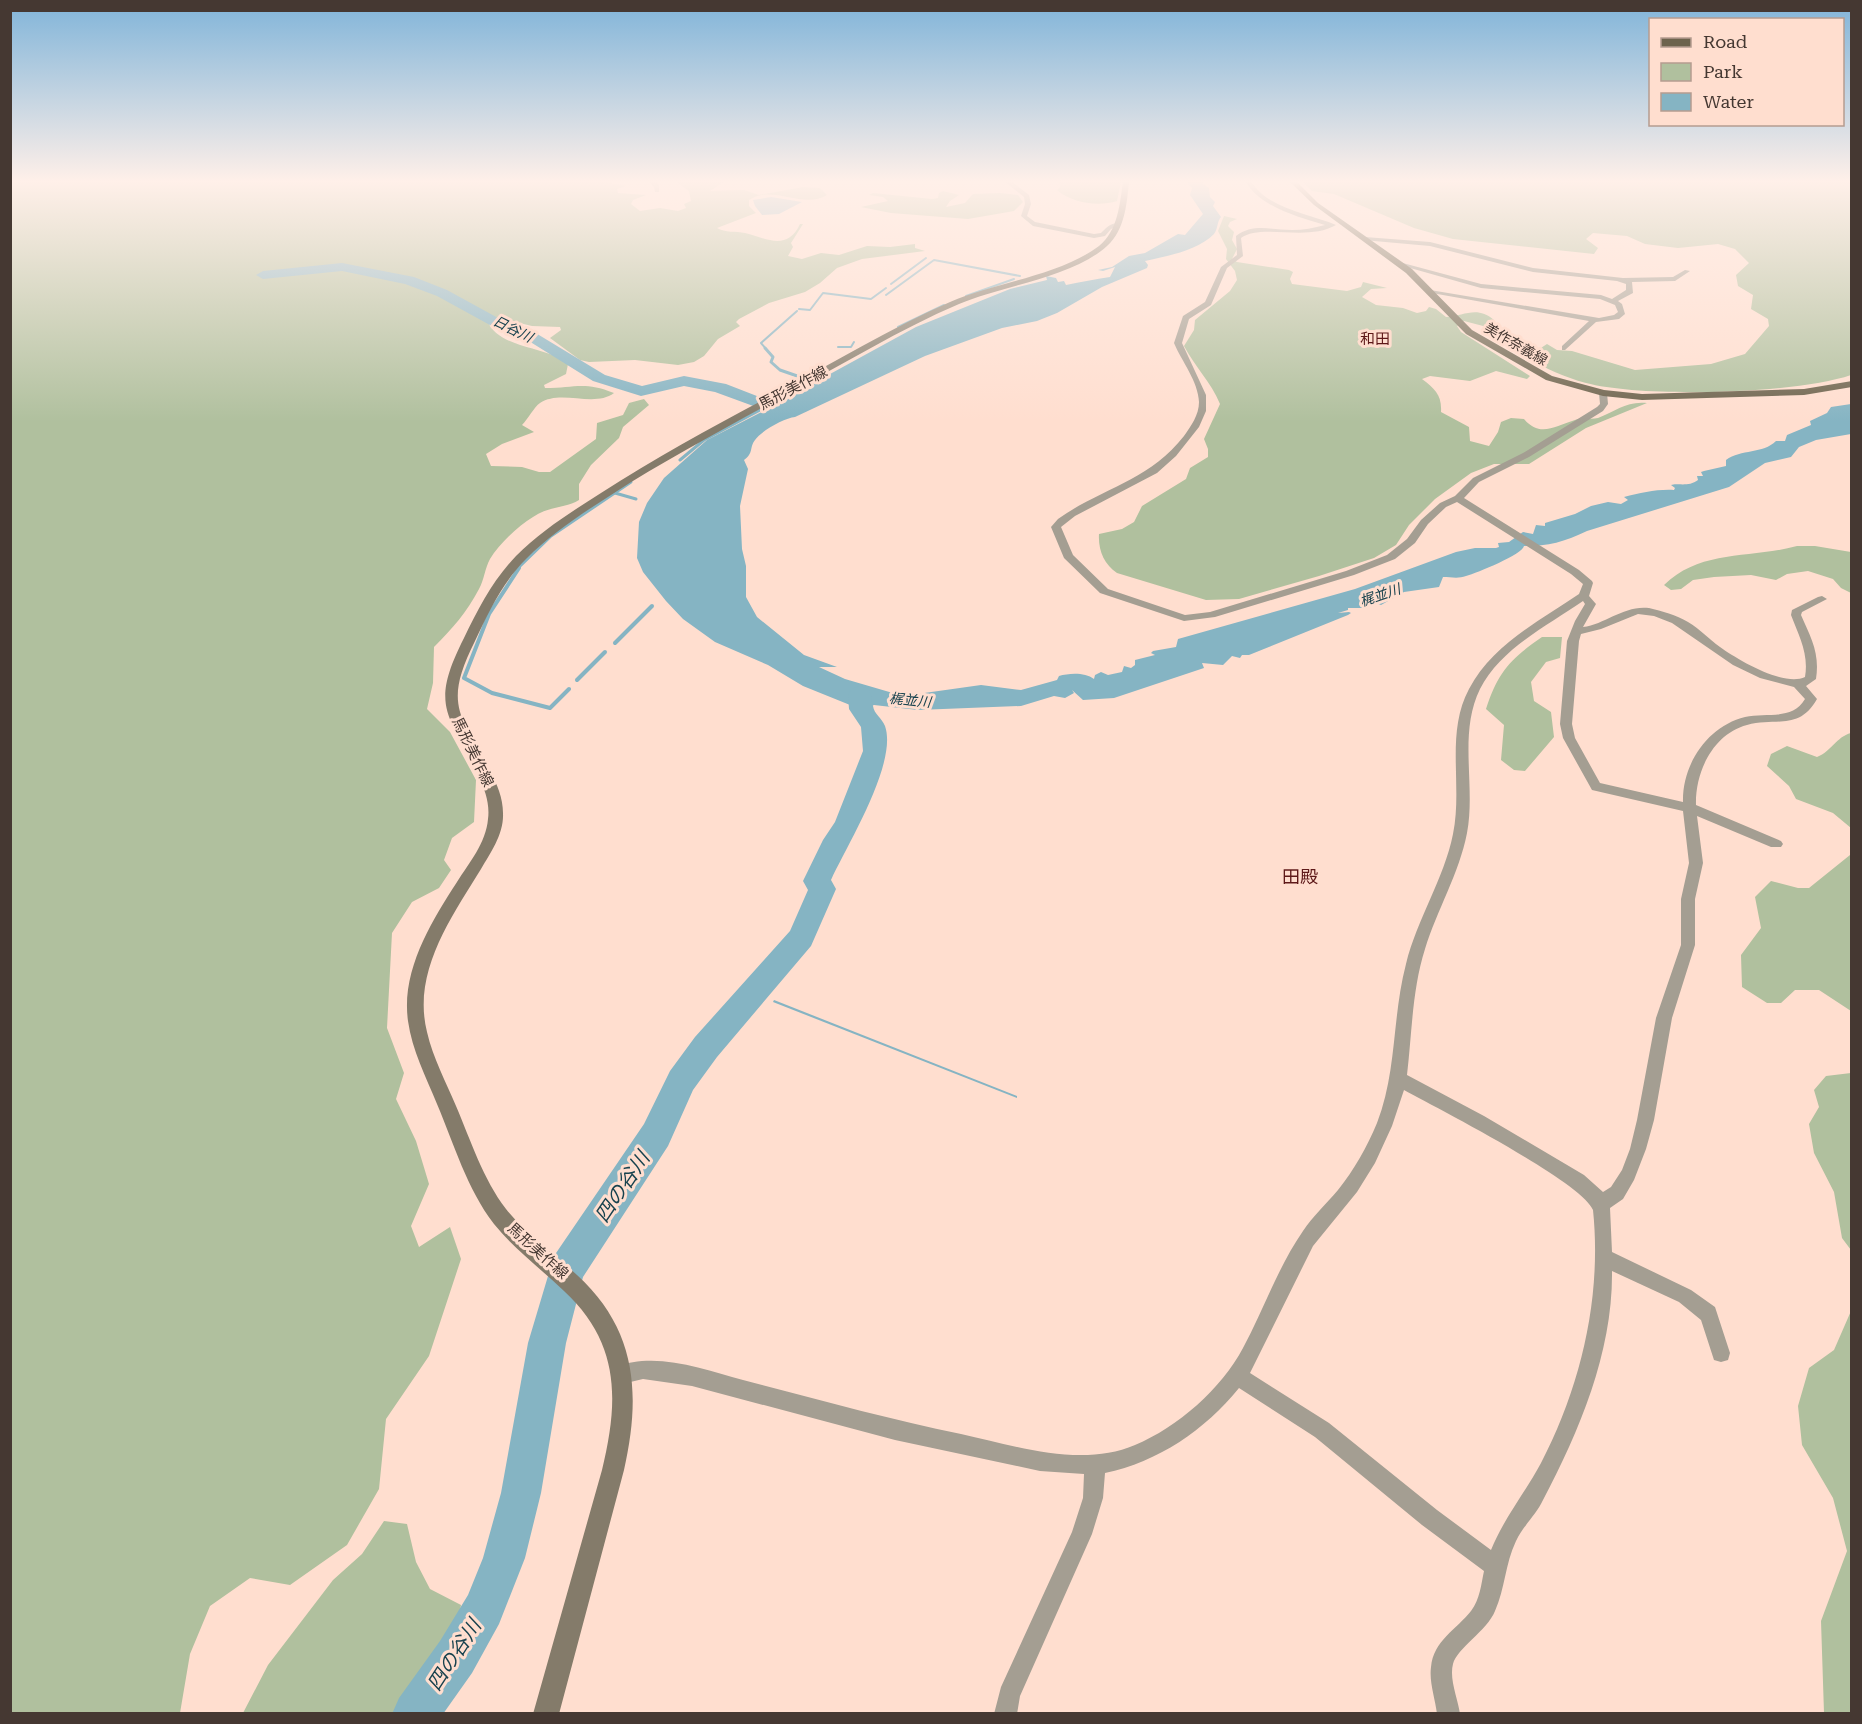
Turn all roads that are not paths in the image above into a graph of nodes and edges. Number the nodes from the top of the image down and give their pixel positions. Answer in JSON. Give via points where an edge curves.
{"nodes":[{"id":1,"x":1071,"y":261,"type":"edge"},
{"id":2,"x":1232,"y":261,"type":"edge"},
{"id":3,"x":1396,"y":261,"type":"edge"},
{"id":4,"x":1500,"y":261,"type":"edge"},
{"id":5,"x":1399,"y":264,"type":"junction"},
{"id":6,"x":1687,"y":271,"type":"dead end"},
{"id":7,"x":1430,"y":272,"type":"junction"},
{"id":8,"x":1417,"y":278,"type":"junction"},
{"id":9,"x":1624,"y":280,"type":"junction"},
{"id":10,"x":1430,"y":292,"type":"junction"},
{"id":11,"x":1613,"y":301,"type":"junction"},
{"id":12,"x":1594,"y":319,"type":"junction"},
{"id":13,"x":1564,"y":348,"type":"dead end"},
{"id":14,"x":1851,"y":384,"type":"edge"},
{"id":15,"x":1603,"y":393,"type":"junction"},
{"id":16,"x":1458,"y":498,"type":"junction"},
{"id":17,"x":1584,"y":596,"type":"junction"},
{"id":18,"x":1822,"y":599,"type":"dead end"},
{"id":19,"x":1576,"y":630,"type":"junction"},
{"id":20,"x":1798,"y":685,"type":"junction"},
{"id":21,"x":1690,"y":808,"type":"junction"},
{"id":22,"x":1776,"y":844,"type":"dead end"},
{"id":23,"x":1399,"y":1079,"type":"junction"},
{"id":24,"x":1602,"y":1203,"type":"junction"},
{"id":25,"x":1603,"y":1257,"type":"junction"},
{"id":26,"x":1721,"y":1353,"type":"dead end"},
{"id":27,"x":622,"y":1374,"type":"junction"},
{"id":28,"x":1238,"y":1376,"type":"junction"},
{"id":29,"x":1095,"y":1465,"type":"junction"},
{"id":30,"x":1496,"y":1566,"type":"junction"},
{"id":31,"x":546,"y":1713,"type":"edge"},
{"id":32,"x":1005,"y":1713,"type":"edge"},
{"id":33,"x":1449,"y":1713,"type":"edge"}],
"edges":[{"from":1,"to":27,"type":"main road","name":"馬形美作線","via":[[942,309],[650,465],[542,538],[506,573],[456,670],[451,697],[456,722],[494,796],[497,812],[494,830],[433,938],[419,978],[415,1009],[419,1038],[479,1182],[499,1215],[527,1245],[579,1289],[615,1344]]},
{"from":2,"to":16,"type":"street","via":[[1224,267],[1213,297],[1186,318],[1179,338],[1180,350],[1204,403],[1195,427],[1154,471],[1118,493],[1064,517],[1056,527],[1061,543],[1078,568],[1104,591],[1195,618],[1307,587],[1391,557],[1402,551],[1443,505]]},
{"from":3,"to":5,"type":"main road","name":"美作奈義線"},
{"from":4,"to":9,"type":"street","via":[[1543,272]]},
{"from":5,"to":7,"type":"street"},
{"from":5,"to":8,"type":"main road","name":"美作奈義線"},
{"from":6,"to":9,"type":"street","via":[[1675,279]]},
{"from":7,"to":8,"type":"street"},
{"from":7,"to":11,"type":"street","via":[[1481,286]]},
{"from":8,"to":10,"type":"main road","name":"美作奈義線"},
{"from":9,"to":11,"type":"street","via":[[1630,291]]},
{"from":10,"to":12,"type":"street"},
{"from":10,"to":15,"type":"main road","name":"美作奈義線","via":[[1469,332],[1522,365],[1562,383]]},
{"from":11,"to":12,"type":"street","via":[[1621,306],[1620,315]]},
{"from":12,"to":13,"type":"street"},
{"from":14,"to":15,"type":"main road","name":"美作奈義線","via":[[1804,392],[1660,397]]},
{"from":15,"to":16,"type":"street","via":[[1604,404],[1600,409],[1526,455],[1476,480]]},
{"from":16,"to":17,"type":"street","via":[[1584,579],[1588,583]]},
{"from":17,"to":19,"type":"street","via":[[1592,604]]},
{"from":17,"to":23,"type":"street","via":[[1512,644],[1474,690],[1464,723],[1460,835],[1412,966]]},
{"from":18,"to":20,"type":"street","via":[[1797,610],[1813,663],[1810,679]]},
{"from":19,"to":20,"type":"street","via":[[1588,630],[1634,611],[1654,613],[1684,625],[1735,661]]},
{"from":19,"to":21,"type":"street","via":[[1566,724],[1569,738],[1596,787]]},
{"from":20,"to":21,"type":"street","via":[[1811,699],[1805,709],[1777,720],[1741,723],[1707,745],[1690,784]]},
{"from":21,"to":22,"type":"street"},
{"from":21,"to":24,"type":"street","via":[[1696,866],[1687,905],[1688,944],[1663,1020],[1637,1151],[1616,1195]]},
{"from":23,"to":24,"type":"street","via":[[1578,1181]]},
{"from":23,"to":28,"type":"street","via":[[1389,1116],[1371,1154],[1284,1277]]},
{"from":24,"to":25,"type":"street"},
{"from":25,"to":26,"type":"street","via":[[1685,1296],[1708,1314]]},
{"from":25,"to":30,"type":"street","via":[[1603,1285],[1586,1378],[1534,1496],[1514,1523]]},
{"from":27,"to":29,"type":"street","via":[[643,1369],[692,1376],[895,1430],[1040,1461]]},
{"from":27,"to":31,"type":"main road","name":"馬形美作線","via":[[624,1407],[614,1465]]},
{"from":28,"to":29,"type":"street","via":[[1172,1434],[1137,1454]]},
{"from":28,"to":30,"type":"street","via":[[1319,1428],[1387,1480],[1432,1521]]},
{"from":29,"to":32,"type":"street","via":[[1093,1498],[1082,1534],[1009,1695]]},
{"from":30,"to":33,"type":"street","via":[[1484,1613],[1449,1650],[1442,1663]]}]}
